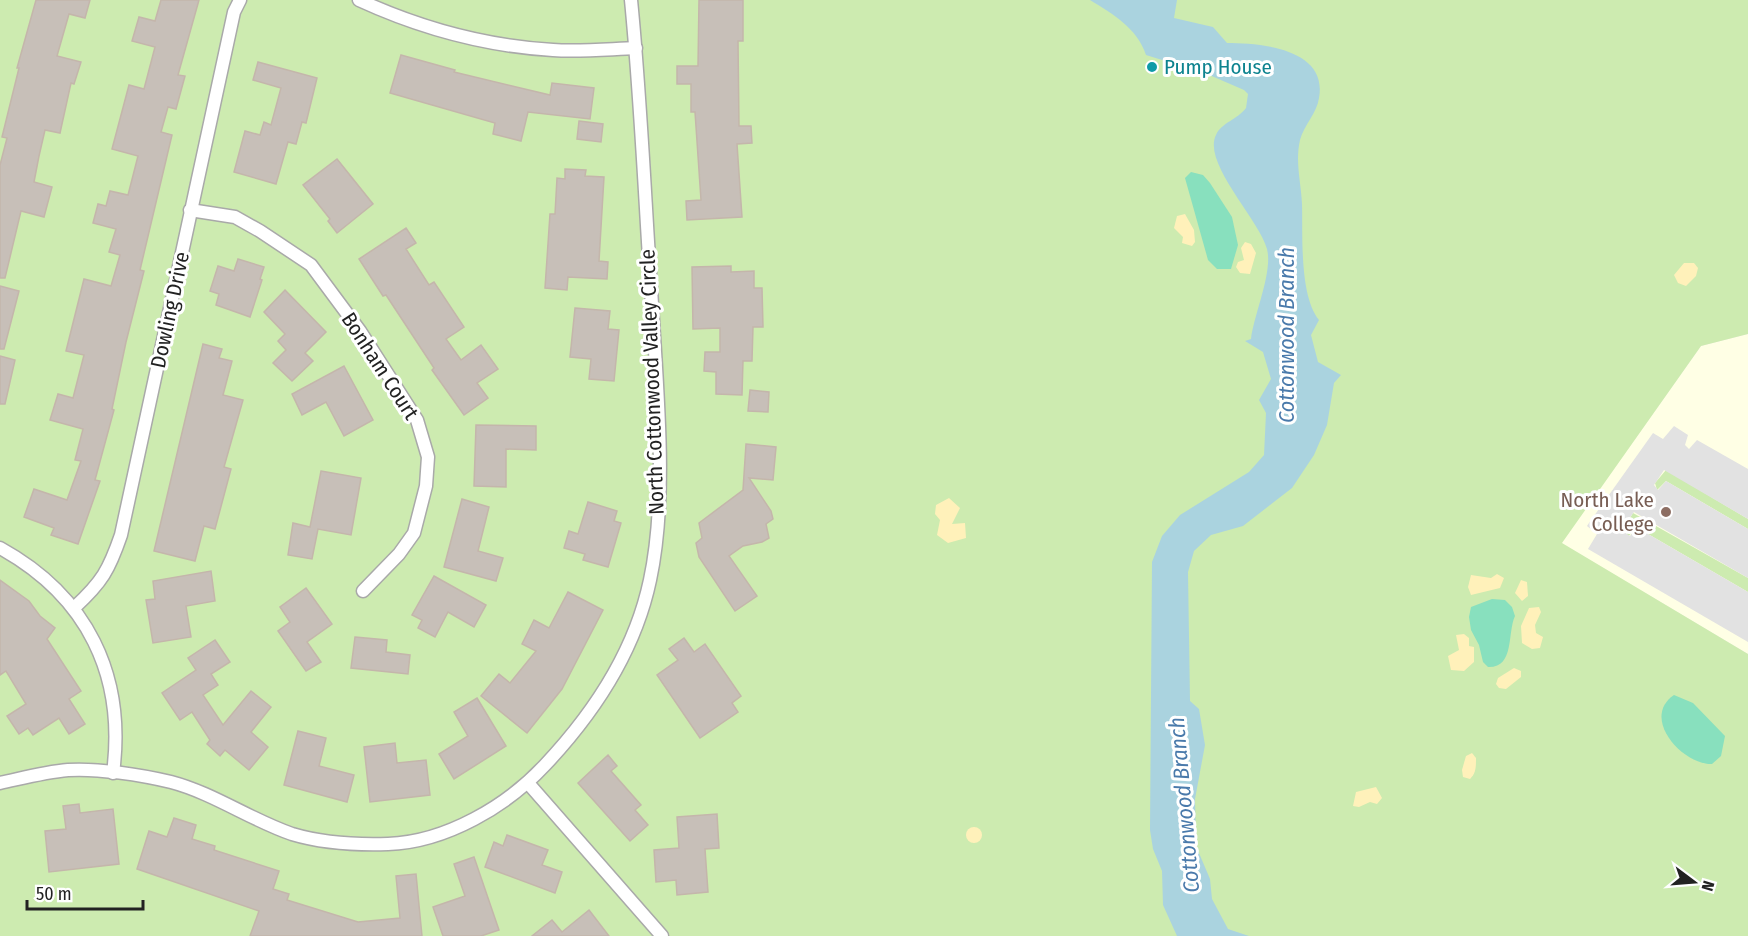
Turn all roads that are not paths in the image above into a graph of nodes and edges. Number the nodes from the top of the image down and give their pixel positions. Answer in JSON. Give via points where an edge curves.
{"nodes":[{"id":1,"x":240,"y":0,"type":"edge"},
{"id":2,"x":359,"y":0,"type":"edge"},
{"id":3,"x":631,"y":0,"type":"edge"},
{"id":4,"x":636,"y":48,"type":"junction"},
{"id":5,"x":190,"y":210,"type":"junction"},
{"id":6,"x":0,"y":548,"type":"edge"},
{"id":7,"x":363,"y":591,"type":"dead end"},
{"id":8,"x":75,"y":607,"type":"junction"},
{"id":9,"x":113,"y":773,"type":"junction"},
{"id":10,"x":0,"y":783,"type":"edge"},
{"id":11,"x":528,"y":783,"type":"junction"},
{"id":12,"x":662,"y":936,"type":"edge"}],
"edges":[{"from":1,"to":5,"type":"street","name":"Dowling Drive","via":[[234,12]]},
{"from":2,"to":4,"type":"street","via":[[446,33],[504,45],[555,51]]},
{"from":3,"to":4,"type":"street","name":"North Cottonwood Valley Circle"},
{"from":4,"to":11,"type":"street","name":"North Cottonwood Valley Circle","via":[[657,387],[659,496],[655,550],[641,611],[606,690],[576,732]]},
{"from":5,"to":7,"type":"street","name":"Bonham Court","via":[[235,217],[311,265],[360,331],[417,420],[428,457],[426,486],[414,533]]},
{"from":5,"to":8,"type":"street","name":"Dowling Drive","via":[[121,535],[98,586]]},
{"from":6,"to":8,"type":"street","via":[[26,562]]},
{"from":8,"to":9,"type":"street","via":[[98,650],[110,686],[116,726]]},
{"from":9,"to":10,"type":"street","name":"North Cottonwood Valley Circle","via":[[73,769]]},
{"from":9,"to":11,"type":"street","name":"North Cottonwood Valley Circle","via":[[173,783],[293,834],[337,842],[391,844],[430,837],[485,813]]},
{"from":11,"to":12,"type":"street"}]}
